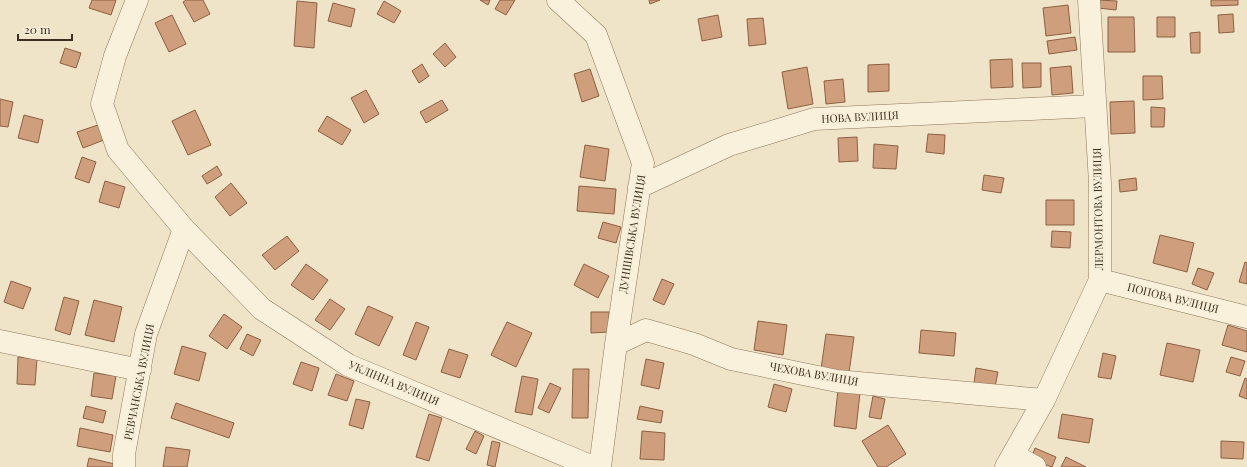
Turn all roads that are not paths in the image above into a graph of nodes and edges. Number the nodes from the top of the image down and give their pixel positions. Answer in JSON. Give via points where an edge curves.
{"nodes":[{"id":1,"x":137,"y":0,"type":"edge"},
{"id":2,"x":558,"y":0,"type":"edge"},
{"id":3,"x":1089,"y":0,"type":"edge"},
{"id":4,"x":1094,"y":106,"type":"junction"},
{"id":5,"x":639,"y":187,"type":"junction"},
{"id":6,"x":184,"y":229,"type":"junction"},
{"id":7,"x":1100,"y":280,"type":"junction"},
{"id":8,"x":1247,"y":317,"type":"edge"},
{"id":9,"x":0,"y":341,"type":"edge"},
{"id":10,"x":616,"y":344,"type":"junction"},
{"id":11,"x":140,"y":370,"type":"junction"},
{"id":12,"x":1044,"y":400,"type":"junction"},
{"id":13,"x":1009,"y":461,"type":"edge"},
{"id":14,"x":124,"y":467,"type":"edge"},
{"id":15,"x":593,"y":467,"type":"edge"},
{"id":16,"x":600,"y":467,"type":"edge"},
{"id":17,"x":1035,"y":467,"type":"edge"}],
"edges":[{"from":1,"to":6,"type":"street","via":[[115,56],[102,104],[118,150]]},
{"from":2,"to":5,"type":"street","name":"ДУНШІВСЬКА ВУЛИЦЯ","via":[[596,34],[643,163]]},
{"from":3,"to":4,"type":"street","name":"ЛЕРМОНТОВА ВУЛИЦЯ"},
{"from":4,"to":5,"type":"street","name":"НОВА ВУЛИЦЯ","via":[[814,119],[729,145]]},
{"from":4,"to":7,"type":"street","name":"ЛЕРМОНТОВА ВУЛИЦЯ","via":[[1100,183]]},
{"from":5,"to":10,"type":"street","name":"ДУНШІВСЬКА ВУЛИЦЯ"},
{"from":6,"to":11,"type":"street","name":"РЕВЧАНСЬКА ВУЛИЦЯ","via":[[146,334]]},
{"from":6,"to":15,"type":"street","name":"УКЛІННА ВУЛИЦЯ","via":[[262,309],[348,365]]},
{"from":7,"to":8,"type":"street","name":"ПОПОВА ВУЛИЦЯ"},
{"from":7,"to":12,"type":"street","name":"ЛЕРМОНТОВА ВУЛИЦЯ"},
{"from":9,"to":11,"type":"street"},
{"from":10,"to":12,"type":"street","name":"ЧЕХОВА ВУЛИЦЯ","via":[[646,330],[694,344],[731,359],[837,381]]},
{"from":10,"to":16,"type":"street","name":"ДУНШІВСЬКА ВУЛИЦЯ"},
{"from":11,"to":14,"type":"street","name":"РЕВЧАНСЬКА ВУЛИЦЯ","via":[[124,454]]},
{"from":12,"to":13,"type":"street","name":"ЛЕРМОНТОВА ВУЛИЦЯ"},
{"from":13,"to":17,"type":"street"}]}
